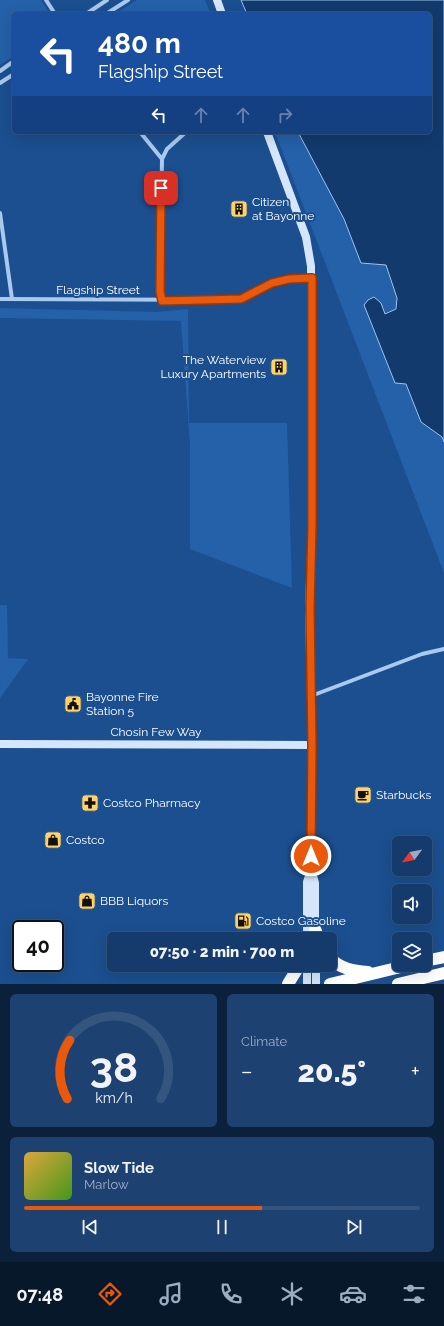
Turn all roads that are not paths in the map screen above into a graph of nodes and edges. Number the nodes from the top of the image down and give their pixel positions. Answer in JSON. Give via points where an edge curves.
{"nodes":[{"id":1,"x":46,"y":0,"type":"edge"},
{"id":2,"x":107,"y":0,"type":"edge"},
{"id":3,"x":128,"y":0,"type":"edge"},
{"id":4,"x":217,"y":0,"type":"edge"},
{"id":5,"x":54,"y":12,"type":"edge"},
{"id":6,"x":89,"y":12,"type":"edge"},
{"id":7,"x":109,"y":12,"type":"edge"},
{"id":8,"x":221,"y":12,"type":"edge"},
{"id":9,"x":12,"y":62,"type":"edge"},
{"id":10,"x":0,"y":70,"type":"edge"},
{"id":11,"x":12,"y":75,"type":"edge"},
{"id":12,"x":0,"y":83,"type":"edge"},
{"id":13,"x":142,"y":134,"type":"edge"},
{"id":14,"x":184,"y":134,"type":"edge"},
{"id":15,"x":268,"y":134,"type":"edge"},
{"id":16,"x":162,"y":159,"type":"junction"},
{"id":17,"x":0,"y":214,"type":"edge"},
{"id":18,"x":312,"y":278,"type":"junction"},
{"id":19,"x":0,"y":299,"type":"edge"},
{"id":20,"x":12,"y":299,"type":"junction"},
{"id":21,"x":162,"y":301,"type":"junction"},
{"id":22,"x":444,"y":648,"type":"edge"},
{"id":23,"x":311,"y":696,"type":"junction"},
{"id":24,"x":0,"y":744,"type":"edge"},
{"id":25,"x":312,"y":745,"type":"junction"},
{"id":26,"x":311,"y":868,"type":"junction"},
{"id":27,"x":312,"y":932,"type":"edge"},
{"id":28,"x":312,"y":932,"type":"edge"},
{"id":29,"x":444,"y":957,"type":"edge"},
{"id":30,"x":432,"y":960,"type":"edge"},
{"id":31,"x":337,"y":964,"type":"edge"},
{"id":32,"x":392,"y":969,"type":"edge"},
{"id":33,"x":295,"y":972,"type":"edge"},
{"id":34,"x":307,"y":972,"type":"edge"},
{"id":35,"x":316,"y":972,"type":"edge"},
{"id":36,"x":379,"y":972,"type":"junction"},
{"id":37,"x":444,"y":973,"type":"edge"},
{"id":38,"x":288,"y":984,"type":"edge"},
{"id":39,"x":307,"y":984,"type":"edge"},
{"id":40,"x":316,"y":984,"type":"edge"},
{"id":41,"x":330,"y":984,"type":"edge"},
{"id":42,"x":398,"y":984,"type":"edge"}],
"edges":[{"from":1,"to":5,"type":"street"},
{"from":2,"to":6,"type":"street"},
{"from":3,"to":7,"type":"street"},
{"from":4,"to":8,"type":"street"},
{"from":9,"to":10,"type":"street"},
{"from":11,"to":12,"type":"street"},
{"from":13,"to":16,"type":"street"},
{"from":14,"to":16,"type":"street","via":[[167,149]]},
{"from":15,"to":18,"type":"street","via":[[306,237]]},
{"from":16,"to":21,"type":"street"},
{"from":17,"to":20,"type":"street"},
{"from":18,"to":21,"type":"street","name":"Flagship Street","via":[[272,283],[241,299]]},
{"from":18,"to":23,"type":"street"},
{"from":19,"to":20,"type":"street","name":"Flagship Street"},
{"from":20,"to":21,"type":"street","name":"Flagship Street"},
{"from":22,"to":23,"type":"street"},
{"from":23,"to":25,"type":"street"},
{"from":24,"to":25,"type":"street","name":"Chosin Few Way"},
{"from":25,"to":26,"type":"street"},
{"from":26,"to":27,"type":"street","via":[[307,882]]},
{"from":26,"to":28,"type":"street","via":[[315,883]]},
{"from":29,"to":30,"type":"highway"},
{"from":31,"to":36,"type":"highway","via":[[355,971]]},
{"from":32,"to":36,"type":"highway"},
{"from":33,"to":38,"type":"highway"},
{"from":34,"to":39,"type":"street"},
{"from":35,"to":40,"type":"street"},
{"from":36,"to":41,"type":"highway"},
{"from":37,"to":42,"type":"highway"}]}
